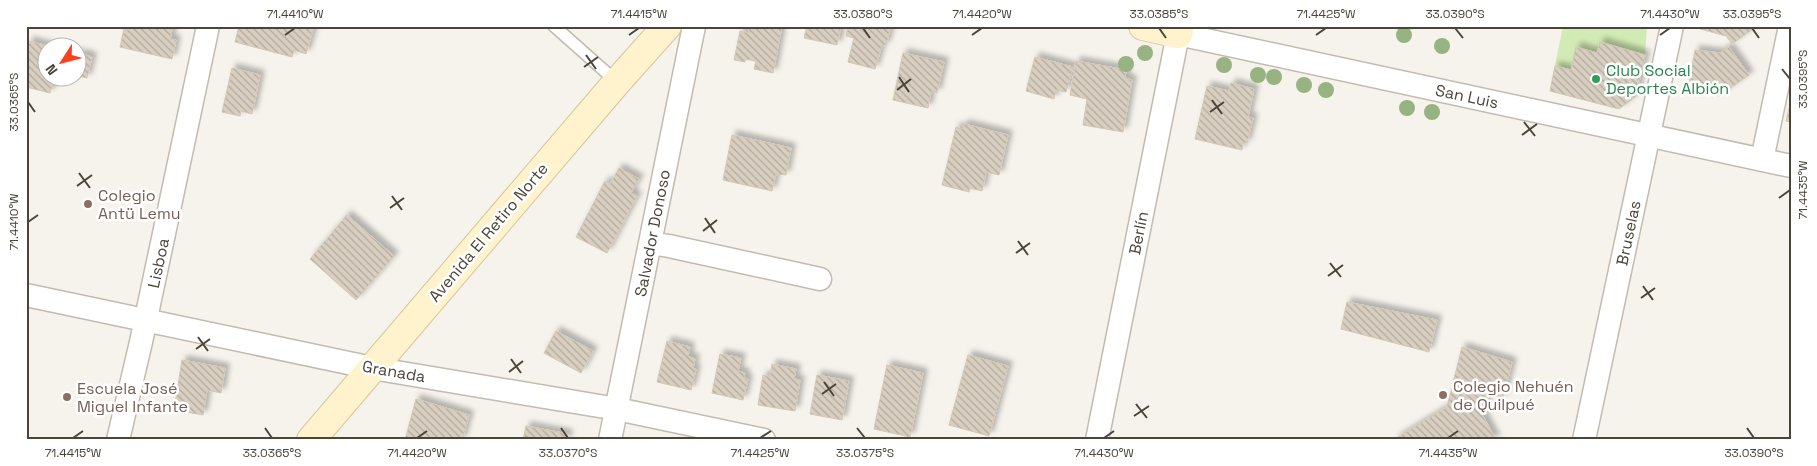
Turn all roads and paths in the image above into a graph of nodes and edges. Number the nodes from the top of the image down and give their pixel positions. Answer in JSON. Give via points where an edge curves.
{"nodes":[{"id":1,"x":208,"y":26,"type":"edge"},
{"id":2,"x":554,"y":26,"type":"edge"},
{"id":3,"x":667,"y":26,"type":"edge"},
{"id":4,"x":694,"y":26,"type":"edge"},
{"id":5,"x":1143,"y":26,"type":"edge"},
{"id":6,"x":1672,"y":26,"type":"edge"},
{"id":7,"x":1790,"y":26,"type":"edge"},
{"id":8,"x":1179,"y":30,"type":"edge"},
{"id":9,"x":617,"y":82,"type":"junction"},
{"id":10,"x":1649,"y":136,"type":"junction"},
{"id":11,"x":1762,"y":160,"type":"junction"},
{"id":12,"x":1791,"y":166,"type":"edge"},
{"id":13,"x":650,"y":244,"type":"junction"},
{"id":14,"x":820,"y":279,"type":"dead end"},
{"id":15,"x":26,"y":295,"type":"edge"},
{"id":16,"x":146,"y":320,"type":"junction"},
{"id":17,"x":372,"y":368,"type":"junction"},
{"id":18,"x":617,"y":409,"type":"junction"},
{"id":19,"x":118,"y":440,"type":"edge"},
{"id":20,"x":311,"y":440,"type":"edge"},
{"id":21,"x":610,"y":440,"type":"edge"},
{"id":22,"x":764,"y":440,"type":"edge"},
{"id":23,"x":1097,"y":440,"type":"edge"},
{"id":24,"x":1584,"y":440,"type":"edge"}],
"edges":[{"from":1,"to":16,"type":"street","name":"Lisboa"},
{"from":2,"to":9,"type":"lane"},
{"from":3,"to":9,"type":"street","name":"Avenida El Retiro Norte"},
{"from":4,"to":13,"type":"street","name":"Salvador Donoso"},
{"from":5,"to":8,"type":"street","name":"San Luis"},
{"from":6,"to":10,"type":"street","name":"Bruselas"},
{"from":7,"to":11,"type":"street"},
{"from":8,"to":10,"type":"street","name":"San Luis"},
{"from":8,"to":23,"type":"street","name":"Berlín"},
{"from":9,"to":17,"type":"street","name":"Avenida El Retiro Norte"},
{"from":10,"to":11,"type":"street","name":"San Luis"},
{"from":10,"to":24,"type":"street","name":"Bruselas"},
{"from":11,"to":12,"type":"street","name":"San Luis"},
{"from":13,"to":14,"type":"street"},
{"from":13,"to":18,"type":"street","name":"Salvador Donoso"},
{"from":15,"to":16,"type":"street","name":"Granada"},
{"from":16,"to":17,"type":"street","name":"Granada"},
{"from":16,"to":19,"type":"street","name":"Lisboa"},
{"from":17,"to":18,"type":"street","name":"Granada"},
{"from":17,"to":20,"type":"street","name":"Avenida El Retiro Norte"},
{"from":18,"to":21,"type":"street","name":"Salvador Donoso"},
{"from":18,"to":22,"type":"street","name":"Granada"}]}
